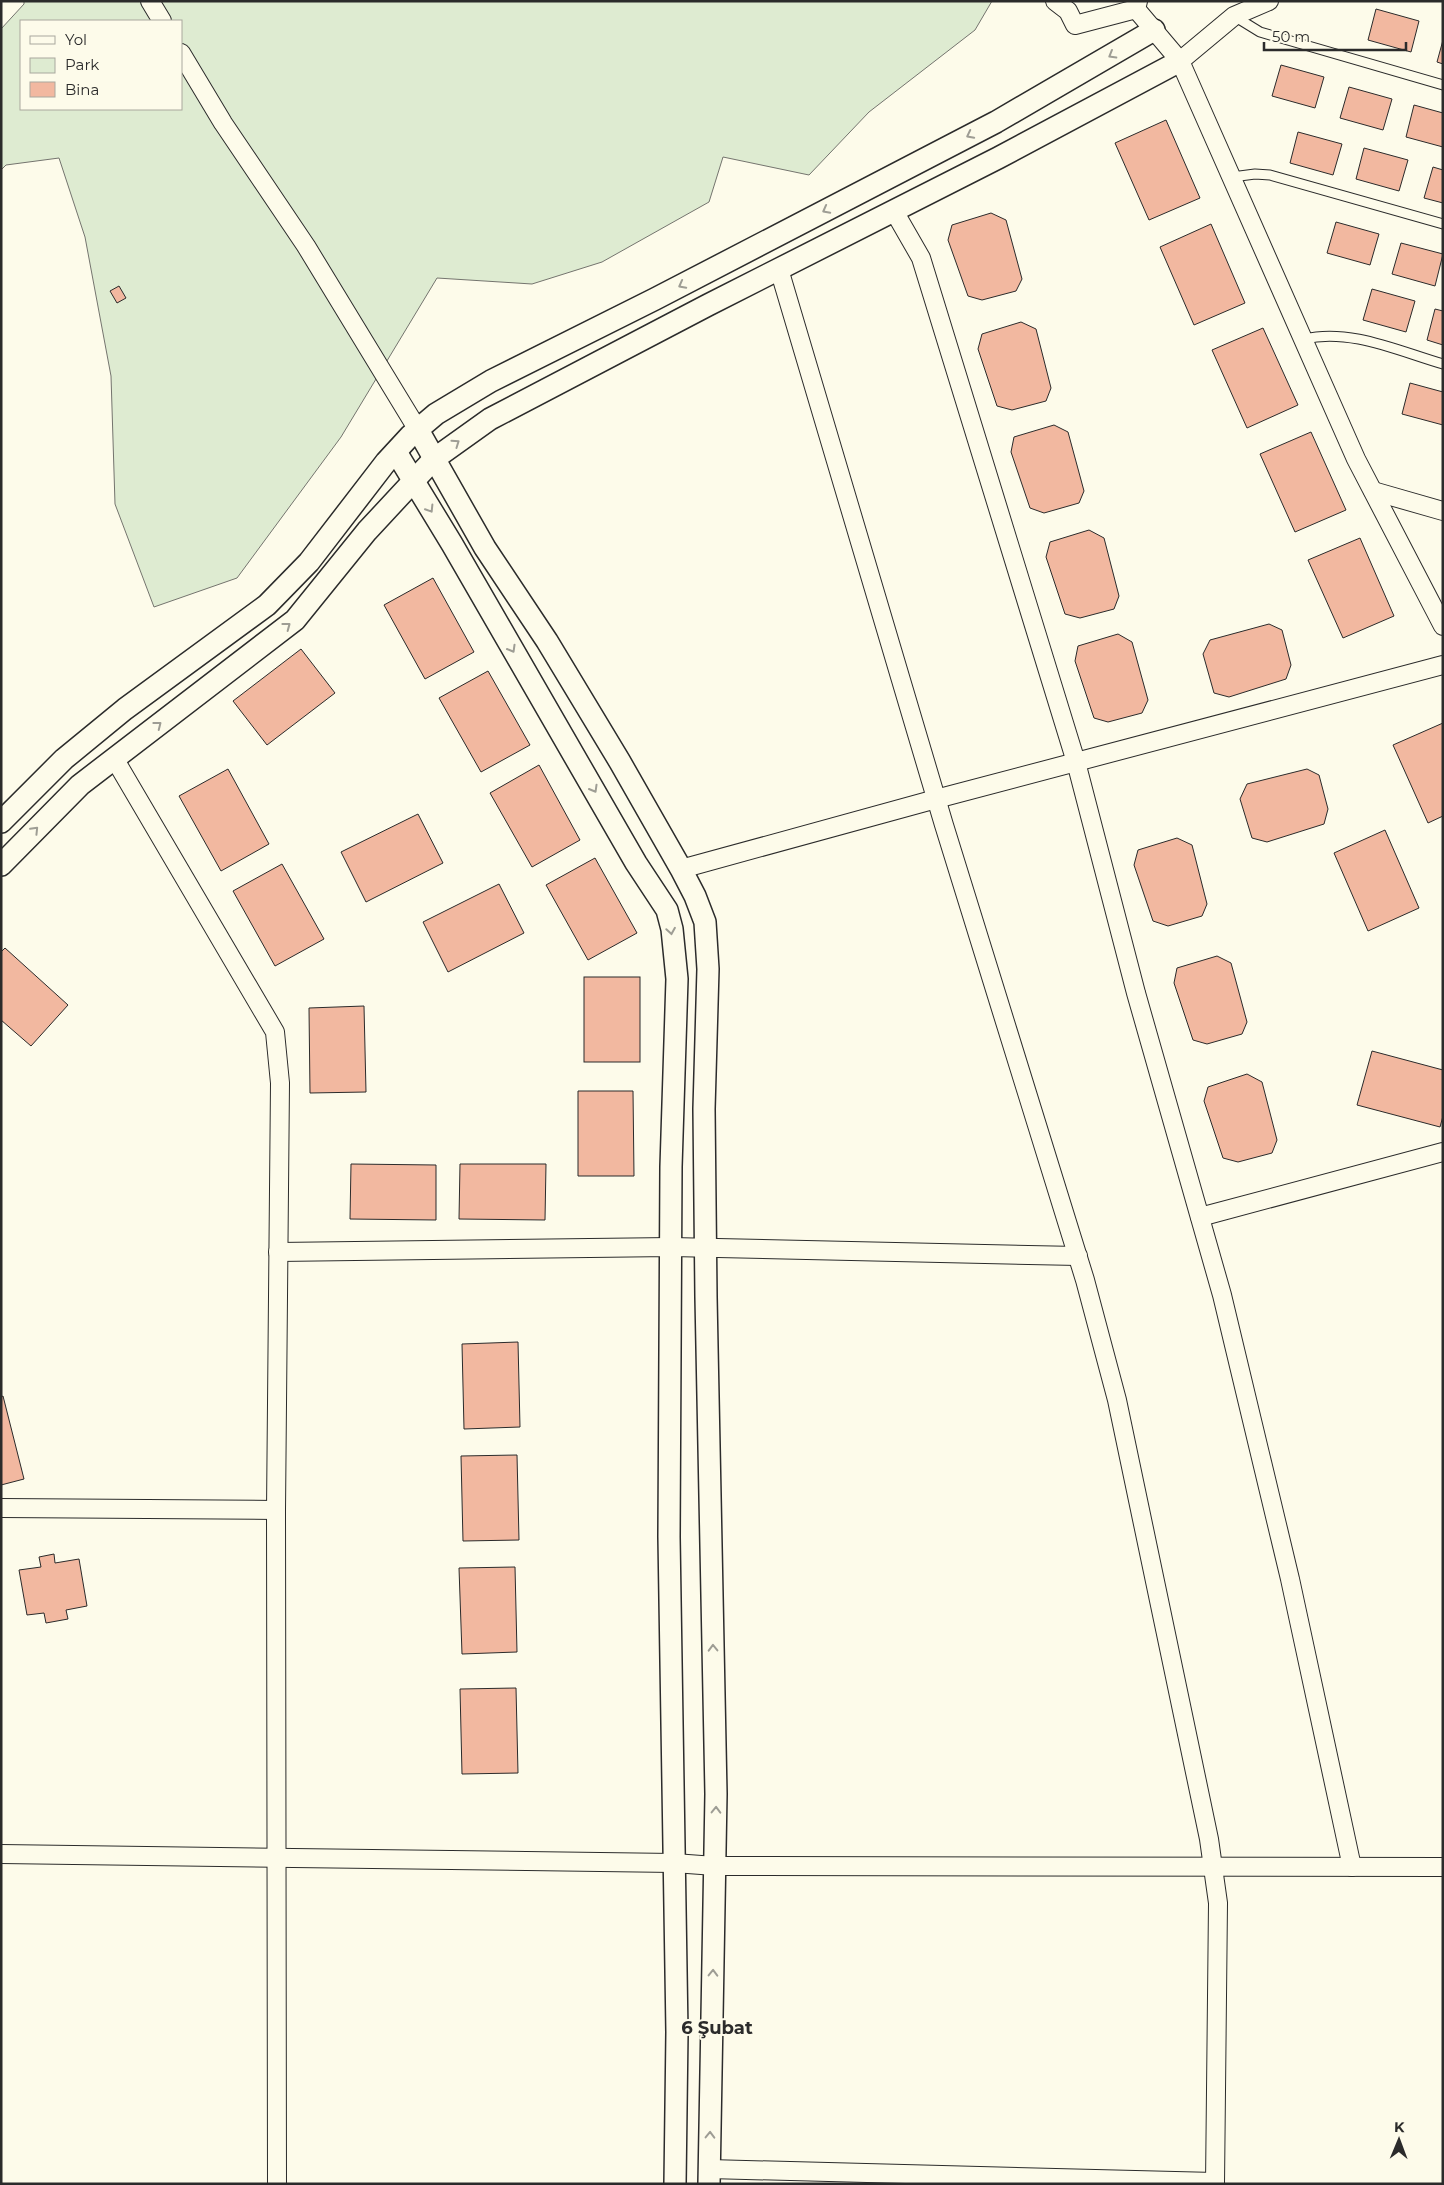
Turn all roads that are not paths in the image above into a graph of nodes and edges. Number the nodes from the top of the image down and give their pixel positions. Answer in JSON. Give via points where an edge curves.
{"nodes":[{"id":1,"x":150,"y":1,"type":"edge"},
{"id":2,"x":1055,"y":1,"type":"edge"},
{"id":3,"x":1269,"y":1,"type":"edge"},
{"id":4,"x":1137,"y":5,"type":"edge"},
{"id":5,"x":1234,"y":16,"type":"junction"},
{"id":6,"x":161,"y":20,"type":"edge"},
{"id":7,"x":1154,"y":30,"type":"junction"},
{"id":8,"x":182,"y":55,"type":"edge"},
{"id":9,"x":1180,"y":61,"type":"junction"},
{"id":10,"x":1443,"y":85,"type":"edge"},
{"id":11,"x":1232,"y":177,"type":"junction"},
{"id":12,"x":894,"y":211,"type":"junction"},
{"id":13,"x":1443,"y":224,"type":"edge"},
{"id":14,"x":779,"y":269,"type":"junction"},
{"id":15,"x":1304,"y":339,"type":"junction"},
{"id":16,"x":1443,"y":364,"type":"edge"},
{"id":17,"x":418,"y":430,"type":"junction"},
{"id":18,"x":396,"y":452,"type":"junction"},
{"id":19,"x":434,"y":459,"type":"junction"},
{"id":20,"x":414,"y":482,"type":"junction"},
{"id":21,"x":1373,"y":491,"type":"junction"},
{"id":22,"x":1443,"y":511,"type":"edge"},
{"id":23,"x":1443,"y":626,"type":"edge"},
{"id":24,"x":1443,"y":666,"type":"edge"},
{"id":25,"x":114,"y":758,"type":"junction"},
{"id":26,"x":1076,"y":762,"type":"junction"},
{"id":27,"x":936,"y":799,"type":"junction"},
{"id":28,"x":1,"y":822,"type":"edge"},
{"id":29,"x":1,"y":865,"type":"edge"},
{"id":30,"x":680,"y":869,"type":"junction"},
{"id":31,"x":1443,"y":1152,"type":"edge"},
{"id":32,"x":1200,"y":1217,"type":"junction"},
{"id":33,"x":671,"y":1247,"type":"junction"},
{"id":34,"x":706,"y":1249,"type":"junction"},
{"id":35,"x":278,"y":1252,"type":"junction"},
{"id":36,"x":1078,"y":1256,"type":"junction"},
{"id":37,"x":1,"y":1508,"type":"edge"},
{"id":38,"x":276,"y":1510,"type":"junction"},
{"id":39,"x":1,"y":1854,"type":"edge"},
{"id":40,"x":276,"y":1858,"type":"junction"},
{"id":41,"x":674,"y":1864,"type":"junction"},
{"id":42,"x":715,"y":1866,"type":"junction"},
{"id":43,"x":1213,"y":1867,"type":"junction"},
{"id":44,"x":1352,"y":1867,"type":"junction"},
{"id":45,"x":1443,"y":1867,"type":"edge"},
{"id":46,"x":709,"y":2176,"type":"edge"},
{"id":47,"x":1215,"y":2183,"type":"edge"},
{"id":48,"x":277,"y":2184,"type":"edge"},
{"id":49,"x":675,"y":2184,"type":"edge"}],
"edges":[{"from":1,"to":6,"type":"street"},
{"from":2,"to":4,"type":"street","via":[[1068,11],[1075,25]]},
{"from":3,"to":5,"type":"street"},
{"from":4,"to":7,"type":"street"},
{"from":5,"to":9,"type":"street"},
{"from":5,"to":10,"type":"lane","via":[[1260,32]]},
{"from":7,"to":9,"type":"street"},
{"from":7,"to":17,"type":"street","one_way":true,"via":[[996,122],[491,381],[436,414]]},
{"from":8,"to":17,"type":"street","via":[[223,123],[306,246]]},
{"from":9,"to":11,"type":"street"},
{"from":9,"to":12,"type":"street"},
{"from":11,"to":13,"type":"lane","via":[[1270,175]]},
{"from":11,"to":15,"type":"street"},
{"from":12,"to":14,"type":"street"},
{"from":12,"to":26,"type":"street","via":[[921,258]]},
{"from":19,"to":14,"type":"street","one_way":true,"via":[[490,419]]},
{"from":14,"to":27,"type":"street"},
{"from":15,"to":16,"type":"lane","via":[[1342,335]]},
{"from":15,"to":21,"type":"street"},
{"from":17,"to":18,"type":"street"},
{"from":17,"to":19,"type":"street"},
{"from":18,"to":20,"type":"street"},
{"from":18,"to":28,"type":"street","via":[[309,562],[267,605],[125,709],[64,759]]},
{"from":19,"to":20,"type":"street"},
{"from":19,"to":30,"type":"street","via":[[485,548],[547,641],[620,762]]},
{"from":25,"to":20,"type":"street","one_way":true,"via":[[295,620],[368,531]]},
{"from":20,"to":33,"type":"street","one_way":true,"via":[[636,863],[667,910],[677,979]]},
{"from":21,"to":22,"type":"street"},
{"from":21,"to":23,"type":"street"},
{"from":24,"to":26,"type":"street"},
{"from":29,"to":25,"type":"street","one_way":true,"via":[[80,785]]},
{"from":25,"to":35,"type":"street","via":[[275,1032],[280,1083]]},
{"from":26,"to":27,"type":"street"},
{"from":26,"to":32,"type":"street","via":[[1136,992]]},
{"from":27,"to":30,"type":"street"},
{"from":27,"to":36,"type":"street"},
{"from":30,"to":34,"type":"street","via":[[695,896],[704,922],[708,969],[704,1109]]},
{"from":31,"to":32,"type":"street"},
{"from":32,"to":44,"type":"street","via":[[1290,1579]]},
{"from":33,"to":34,"type":"street"},
{"from":33,"to":35,"type":"street"},
{"from":33,"to":41,"type":"street","via":[[669,1537]]},
{"from":34,"to":36,"type":"street"},
{"from":42,"to":34,"type":"street","one_way":true},
{"from":35,"to":38,"type":"street"},
{"from":36,"to":43,"type":"street","via":[[1117,1400]]},
{"from":37,"to":38,"type":"street"},
{"from":38,"to":40,"type":"street"},
{"from":39,"to":40,"type":"street"},
{"from":40,"to":41,"type":"street"},
{"from":40,"to":48,"type":"street"},
{"from":41,"to":42,"type":"street"},
{"from":41,"to":49,"type":"street"},
{"from":42,"to":43,"type":"street"},
{"from":46,"to":42,"type":"street","one_way":true},
{"from":43,"to":44,"type":"street"},
{"from":43,"to":47,"type":"street","via":[[1218,1903]]},
{"from":44,"to":45,"type":"street"},
{"from":46,"to":47,"type":"street"}]}
